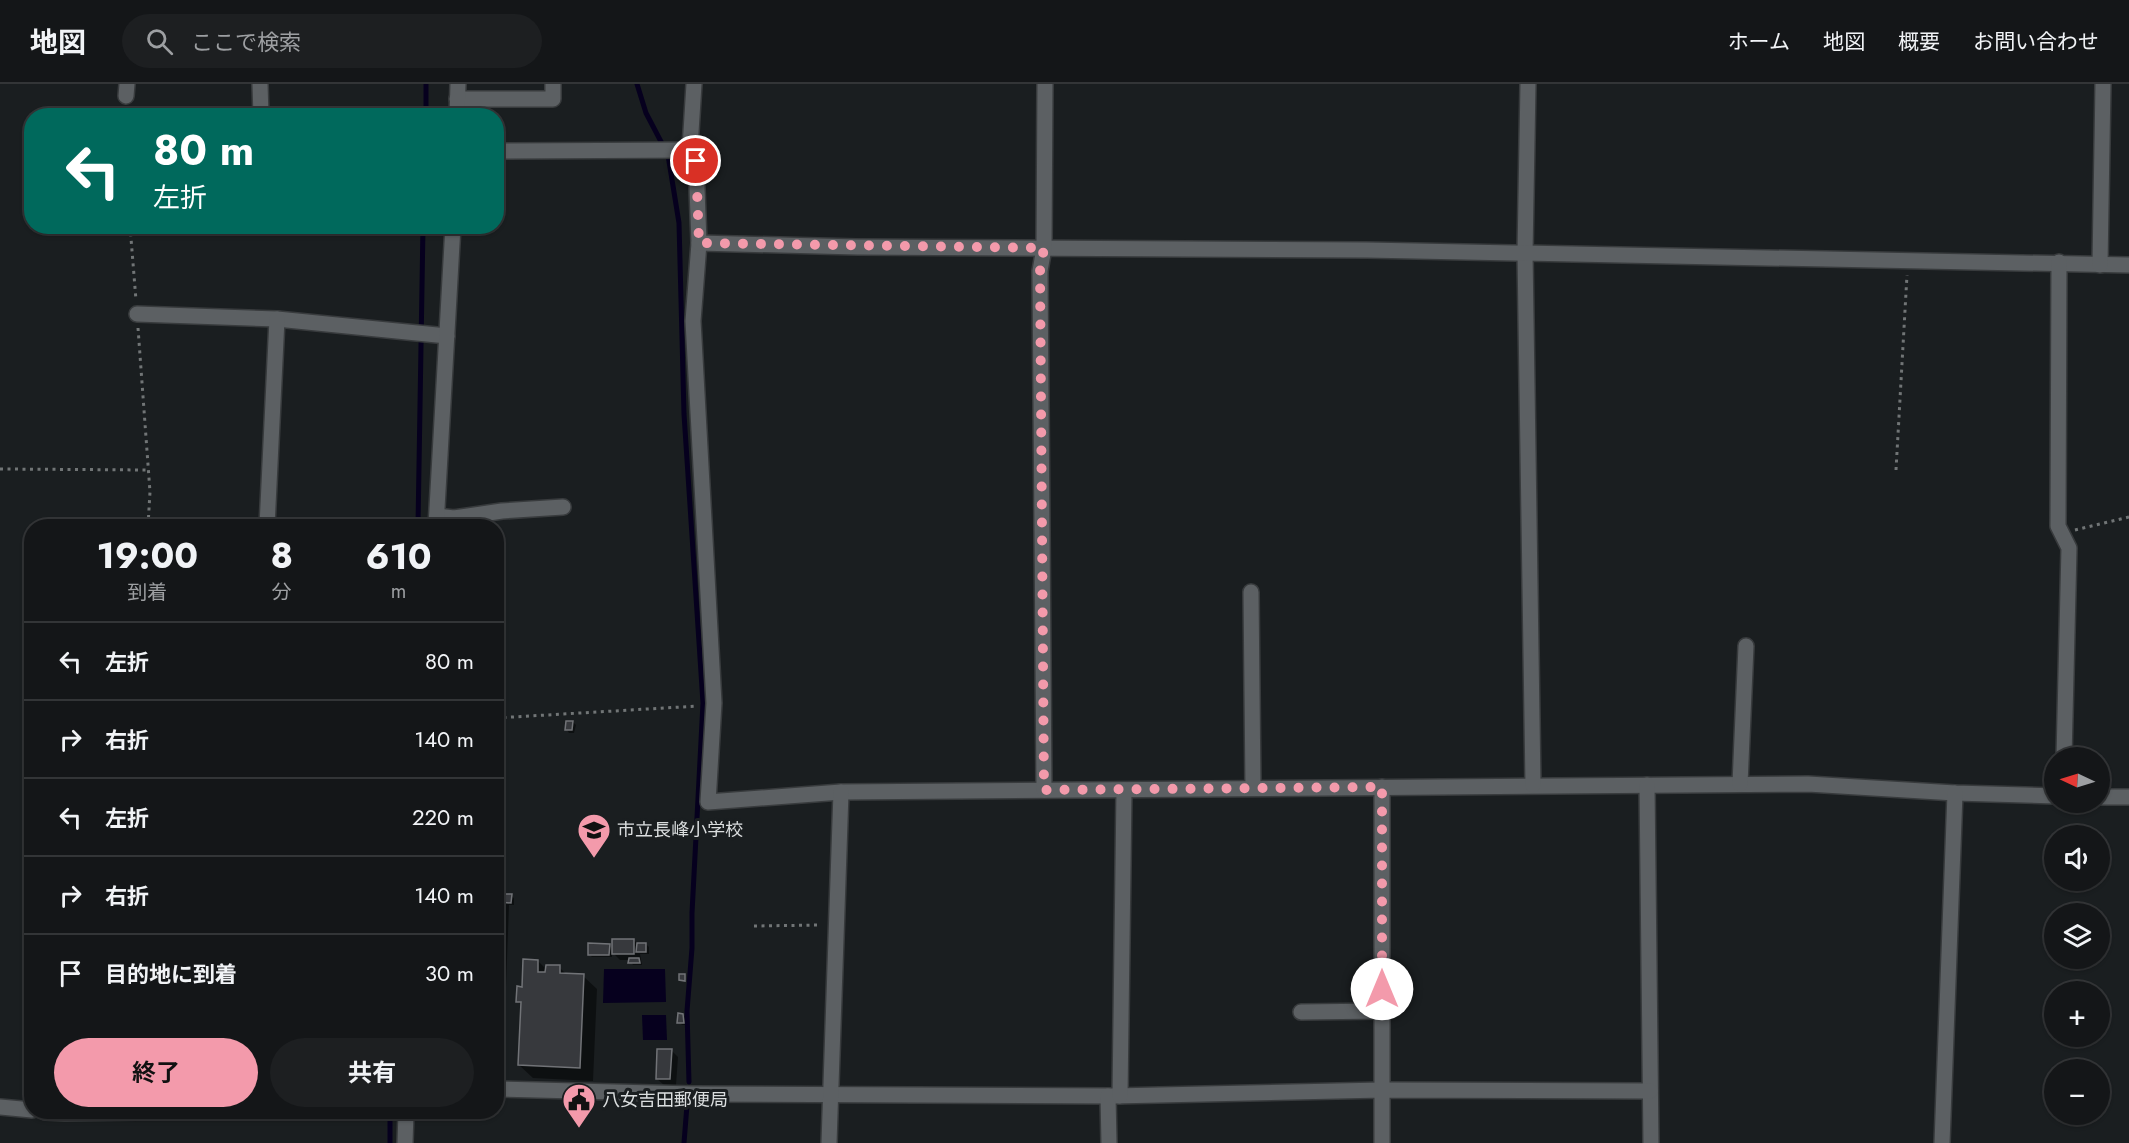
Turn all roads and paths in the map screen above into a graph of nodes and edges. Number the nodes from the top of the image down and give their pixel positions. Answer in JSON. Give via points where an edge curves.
{"nodes":[{"id":1,"x":260,"y":84,"type":"edge"},
{"id":2,"x":553,"y":84,"type":"edge"},
{"id":3,"x":694,"y":84,"type":"edge"},
{"id":4,"x":1046,"y":84,"type":"edge"},
{"id":5,"x":1528,"y":84,"type":"edge"},
{"id":6,"x":2103,"y":84,"type":"edge"},
{"id":7,"x":458,"y":91,"type":"edge"},
{"id":8,"x":261,"y":108,"type":"edge"},
{"id":9,"x":457,"y":108,"type":"edge"},
{"id":10,"x":691,"y":150,"type":"junction"},
{"id":11,"x":504,"y":151,"type":"edge"},
{"id":12,"x":130,"y":234,"type":"edge"},
{"id":13,"x":448,"y":234,"type":"edge"},
{"id":14,"x":699,"y":243,"type":"junction"},
{"id":15,"x":1044,"y":248,"type":"junction"},
{"id":16,"x":1525,"y":253,"type":"junction"},
{"id":17,"x":1908,"y":260,"type":"junction"},
{"id":18,"x":2060,"y":262,"type":"junction"},
{"id":19,"x":2100,"y":265,"type":"junction"},
{"id":20,"x":2129,"y":265,"type":"edge"},
{"id":21,"x":137,"y":314,"type":"junction"},
{"id":22,"x":277,"y":319,"type":"junction"},
{"id":23,"x":447,"y":336,"type":"junction"},
{"id":24,"x":0,"y":469,"type":"edge"},
{"id":25,"x":149,"y":470,"type":"junction"},
{"id":26,"x":1896,"y":470,"type":"dead end"},
{"id":27,"x":563,"y":507,"type":"dead end"},
{"id":28,"x":2129,"y":517,"type":"edge"},
{"id":29,"x":148,"y":519,"type":"edge"},
{"id":30,"x":267,"y":519,"type":"edge"},
{"id":31,"x":437,"y":519,"type":"edge"},
{"id":32,"x":448,"y":519,"type":"edge"},
{"id":33,"x":2062,"y":534,"type":"junction"},
{"id":34,"x":1251,"y":592,"type":"dead end"},
{"id":35,"x":1746,"y":646,"type":"dead end"},
{"id":36,"x":698,"y":706,"type":"dead end"},
{"id":37,"x":504,"y":718,"type":"edge"},
{"id":38,"x":2064,"y":747,"type":"edge"},
{"id":39,"x":1740,"y":784,"type":"junction"},
{"id":40,"x":1533,"y":785,"type":"junction"},
{"id":41,"x":1647,"y":785,"type":"junction"},
{"id":42,"x":1382,"y":787,"type":"junction"},
{"id":43,"x":1253,"y":788,"type":"junction"},
{"id":44,"x":1124,"y":789,"type":"junction"},
{"id":45,"x":1044,"y":790,"type":"junction"},
{"id":46,"x":841,"y":792,"type":"junction"},
{"id":47,"x":1955,"y":793,"type":"junction"},
{"id":48,"x":2044,"y":796,"type":"edge"},
{"id":49,"x":2110,"y":797,"type":"edge"},
{"id":50,"x":2129,"y":797,"type":"edge"},
{"id":51,"x":837,"y":925,"type":"junction"},
{"id":52,"x":754,"y":926,"type":"dead end"},
{"id":53,"x":1382,"y":1011,"type":"junction"},
{"id":54,"x":1301,"y":1012,"type":"dead end"},
{"id":55,"x":504,"y":1089,"type":"edge"},
{"id":56,"x":1383,"y":1090,"type":"junction"},
{"id":57,"x":1650,"y":1091,"type":"junction"},
{"id":58,"x":831,"y":1095,"type":"junction"},
{"id":59,"x":1114,"y":1096,"type":"junction"},
{"id":60,"x":0,"y":1107,"type":"edge"},
{"id":61,"x":24,"y":1109,"type":"edge"},
{"id":62,"x":406,"y":1119,"type":"edge"},
{"id":63,"x":405,"y":1143,"type":"edge"},
{"id":64,"x":829,"y":1143,"type":"edge"},
{"id":65,"x":1109,"y":1143,"type":"edge"},
{"id":66,"x":1382,"y":1143,"type":"edge"},
{"id":67,"x":1651,"y":1143,"type":"edge"},
{"id":68,"x":1942,"y":1143,"type":"edge"}],
"edges":[{"from":1,"to":8,"type":"street"},
{"from":2,"to":7,"type":"street","via":[[553,99]]},
{"from":3,"to":10,"type":"street"},
{"from":4,"to":15,"type":"street"},
{"from":5,"to":16,"type":"street"},
{"from":6,"to":19,"type":"street"},
{"from":7,"to":9,"type":"street"},
{"from":10,"to":11,"type":"street"},
{"from":10,"to":14,"type":"street","via":[[696,161]]},
{"from":12,"to":21,"type":"path"},
{"from":13,"to":23,"type":"street"},
{"from":14,"to":15,"type":"street"},
{"from":14,"to":46,"type":"street","via":[[693,321],[714,703],[708,802]]},
{"from":15,"to":16,"type":"street"},
{"from":15,"to":45,"type":"street","via":[[1040,271]]},
{"from":16,"to":17,"type":"street"},
{"from":16,"to":40,"type":"street"},
{"from":17,"to":18,"type":"street"},
{"from":17,"to":26,"type":"path"},
{"from":18,"to":19,"type":"street"},
{"from":18,"to":33,"type":"street","via":[[2058,526]]},
{"from":19,"to":20,"type":"street"},
{"from":21,"to":22,"type":"street"},
{"from":21,"to":25,"type":"path"},
{"from":22,"to":23,"type":"street"},
{"from":22,"to":30,"type":"street"},
{"from":23,"to":31,"type":"street"},
{"from":24,"to":25,"type":"path"},
{"from":25,"to":29,"type":"path"},
{"from":27,"to":32,"type":"street"},
{"from":28,"to":33,"type":"path"},
{"from":33,"to":38,"type":"street","via":[[2069,548]]},
{"from":34,"to":43,"type":"street"},
{"from":35,"to":39,"type":"street"},
{"from":36,"to":37,"type":"path"},
{"from":39,"to":41,"type":"street"},
{"from":39,"to":47,"type":"street"},
{"from":40,"to":41,"type":"street"},
{"from":40,"to":42,"type":"street"},
{"from":41,"to":57,"type":"street"},
{"from":42,"to":43,"type":"street"},
{"from":42,"to":53,"type":"street"},
{"from":43,"to":44,"type":"street"},
{"from":44,"to":45,"type":"street"},
{"from":44,"to":59,"type":"street"},
{"from":45,"to":46,"type":"street"},
{"from":46,"to":51,"type":"street"},
{"from":47,"to":48,"type":"street"},
{"from":47,"to":68,"type":"street"},
{"from":49,"to":50,"type":"street"},
{"from":51,"to":52,"type":"path"},
{"from":51,"to":58,"type":"street"},
{"from":53,"to":54,"type":"street"},
{"from":53,"to":56,"type":"street"},
{"from":55,"to":58,"type":"street"},
{"from":56,"to":57,"type":"street"},
{"from":56,"to":59,"type":"street"},
{"from":56,"to":66,"type":"street"},
{"from":57,"to":67,"type":"street"},
{"from":58,"to":59,"type":"street"},
{"from":58,"to":64,"type":"street"},
{"from":59,"to":65,"type":"street"},
{"from":60,"to":61,"type":"street"},
{"from":62,"to":63,"type":"street"}]}
